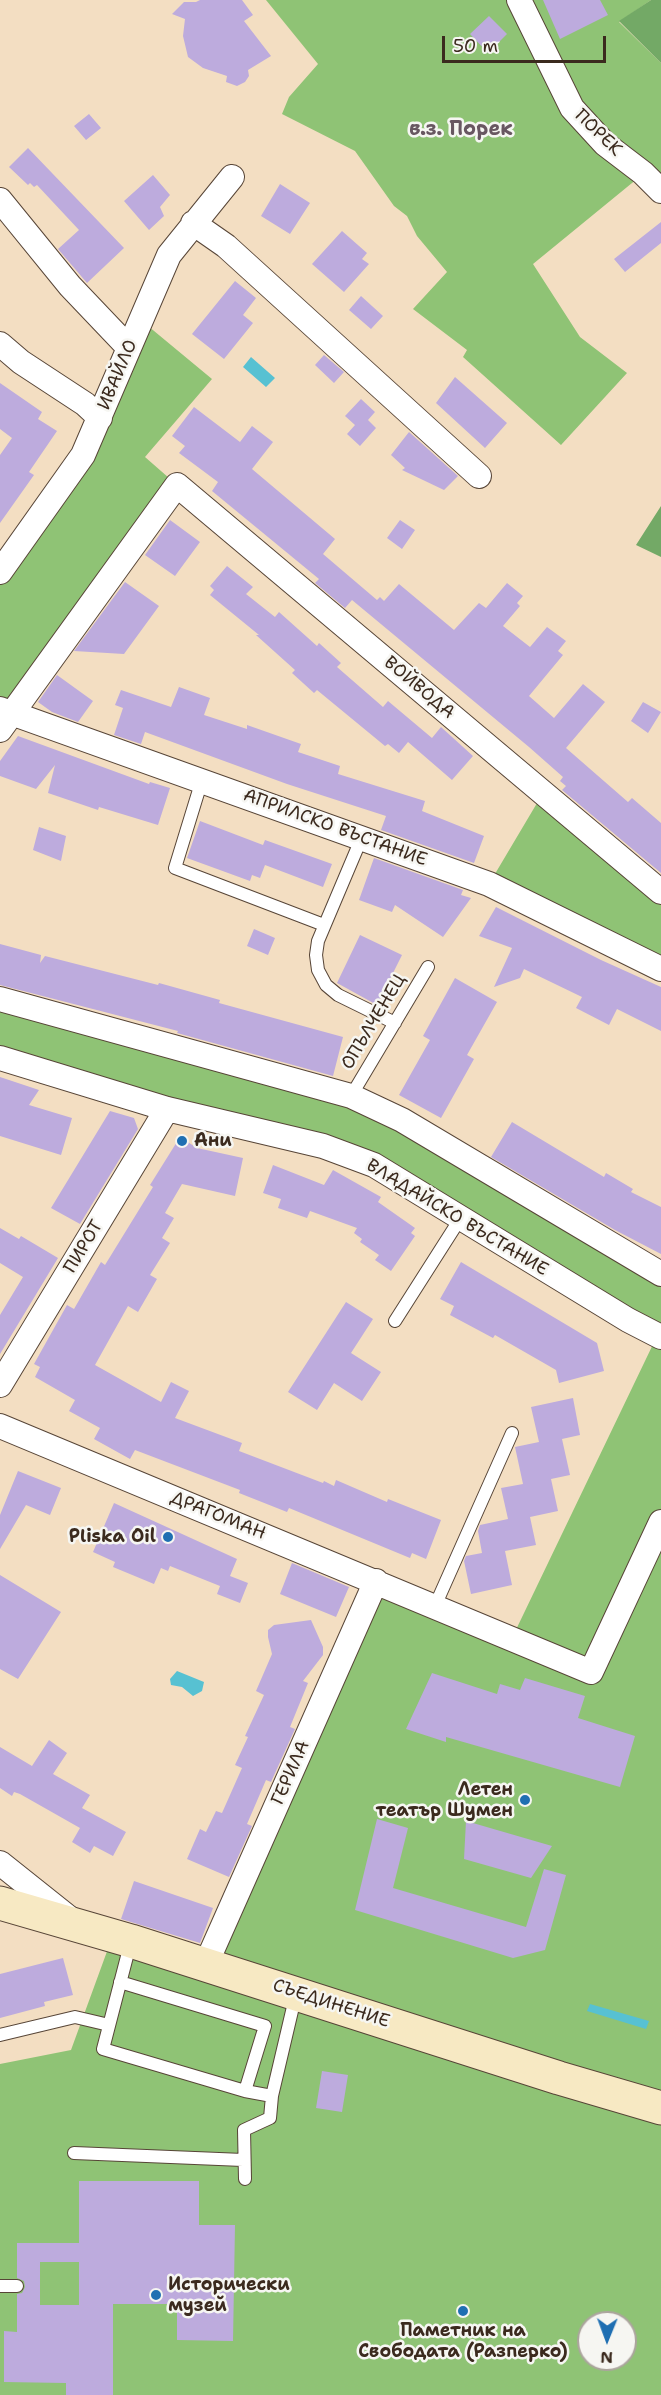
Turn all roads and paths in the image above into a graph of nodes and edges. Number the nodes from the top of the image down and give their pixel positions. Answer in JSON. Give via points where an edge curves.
{"nodes":[{"id":1,"x":519,"y":0,"type":"edge"},
{"id":2,"x":232,"y":177,"type":"dead end"},
{"id":3,"x":661,"y":191,"type":"edge"},
{"id":4,"x":0,"y":200,"type":"edge"},
{"id":5,"x":193,"y":223,"type":"junction"},
{"id":6,"x":0,"y":344,"type":"edge"},
{"id":7,"x":129,"y":348,"type":"junction"},
{"id":8,"x":100,"y":418,"type":"junction"},
{"id":9,"x":478,"y":476,"type":"dead end"},
{"id":10,"x":0,"y":572,"type":"edge"},
{"id":11,"x":4,"y":717,"type":"edge"},
{"id":12,"x":202,"y":780,"type":"junction"},
{"id":13,"x":362,"y":837,"type":"junction"},
{"id":14,"x":661,"y":892,"type":"edge"},
{"id":15,"x":324,"y":925,"type":"junction"},
{"id":16,"x":428,"y":967,"type":"dead end"},
{"id":17,"x":661,"y":969,"type":"edge"},
{"id":18,"x":0,"y":999,"type":"edge"},
{"id":19,"x":395,"y":1023,"type":"junction"},
{"id":20,"x":0,"y":1058,"type":"edge"},
{"id":21,"x":351,"y":1096,"type":"junction"},
{"id":22,"x":167,"y":1109,"type":"junction"},
{"id":23,"x":460,"y":1219,"type":"junction"},
{"id":24,"x":661,"y":1274,"type":"edge"},
{"id":25,"x":395,"y":1321,"type":"dead end"},
{"id":26,"x":661,"y":1337,"type":"edge"},
{"id":27,"x":0,"y":1384,"type":"edge"},
{"id":28,"x":0,"y":1426,"type":"edge"},
{"id":29,"x":512,"y":1433,"type":"dead end"},
{"id":30,"x":661,"y":1522,"type":"edge"},
{"id":31,"x":376,"y":1581,"type":"junction"},
{"id":32,"x":435,"y":1606,"type":"junction"},
{"id":33,"x":0,"y":1863,"type":"edge"},
{"id":34,"x":0,"y":1903,"type":"edge"},
{"id":35,"x":36,"y":1913,"type":"junction"},
{"id":36,"x":0,"y":1916,"type":"edge"},
{"id":37,"x":78,"y":1925,"type":"junction"},
{"id":38,"x":131,"y":1941,"type":"junction"},
{"id":39,"x":206,"y":1964,"type":"junction"},
{"id":40,"x":120,"y":1982,"type":"junction"},
{"id":41,"x":296,"y":1993,"type":"junction"},
{"id":42,"x":109,"y":2025,"type":"junction"},
{"id":43,"x":0,"y":2035,"type":"edge"},
{"id":44,"x":245,"y":2091,"type":"junction"},
{"id":45,"x":272,"y":2096,"type":"junction"},
{"id":46,"x":661,"y":2108,"type":"edge"},
{"id":47,"x":74,"y":2153,"type":"dead end"},
{"id":48,"x":243,"y":2160,"type":"junction"},
{"id":49,"x":245,"y":2179,"type":"dead end"},
{"id":50,"x":0,"y":2286,"type":"edge"},
{"id":51,"x":17,"y":2286,"type":"dead end"}],
"edges":[{"from":1,"to":3,"type":"street","name":"ПОРЕК","via":[[572,108],[605,144]]},
{"from":2,"to":5,"type":"street","name":"ИВАЙЛО"},
{"from":4,"to":7,"type":"street","via":[[70,286]]},
{"from":5,"to":7,"type":"street","name":"ИВАЙЛО","via":[[169,255]]},
{"from":5,"to":9,"type":"street","via":[[226,246]]},
{"from":6,"to":8,"type":"street"},
{"from":7,"to":8,"type":"street","name":"ИВАЙЛО"},
{"from":8,"to":10,"type":"street","name":"ИВАЙЛО","via":[[83,455]]},
{"from":11,"to":12,"type":"street","name":"АПРИЛСКО ВЪСТАНИЕ"},
{"from":11,"to":14,"type":"street","name":"ВОЙВОДА","via":[[177,484]]},
{"from":12,"to":13,"type":"street","name":"АПРИЛСКО ВЪСТАНИЕ"},
{"from":12,"to":15,"type":"lane","via":[[175,868]]},
{"from":13,"to":15,"type":"lane"},
{"from":13,"to":17,"type":"street","name":"АПРИЛСКО ВЪСТАНИЕ","via":[[489,884]]},
{"from":15,"to":19,"type":"lane","via":[[316,955],[326,985]]},
{"from":16,"to":19,"type":"lane","name":"ОПЪЛЧЕНЕЦ"},
{"from":18,"to":21,"type":"street"},
{"from":19,"to":21,"type":"lane","name":"ОПЪЛЧЕНЕЦ"},
{"from":20,"to":22,"type":"street","name":"ВЛАДАЙСКО ВЪСТАНИЕ"},
{"from":21,"to":24,"type":"street","via":[[402,1120]]},
{"from":22,"to":23,"type":"street","name":"ВЛАДАЙСКО ВЪСТАНИЕ","via":[[324,1146],[374,1165]]},
{"from":22,"to":27,"type":"street","name":"ПИРОТ"},
{"from":23,"to":25,"type":"lane"},
{"from":23,"to":26,"type":"street","name":"ВЛАДАЙСКО ВЪСТАНИЕ"},
{"from":28,"to":31,"type":"street","name":"ДРАГОМАН"},
{"from":29,"to":32,"type":"lane"},
{"from":30,"to":32,"type":"street","name":"ДРАГОМАН","via":[[591,1672]]},
{"from":31,"to":32,"type":"street","name":"ДРАГОМАН"},
{"from":31,"to":39,"type":"street","name":"ГЕРИЛА"},
{"from":33,"to":37,"type":"street"},
{"from":34,"to":35,"type":"street","name":"СЪЕДИНЕНИЕ"},
{"from":35,"to":36,"type":"street"},
{"from":35,"to":37,"type":"street","name":"СЪЕДИНЕНИЕ"},
{"from":37,"to":38,"type":"street","name":"СЪЕДИНЕНИЕ"},
{"from":38,"to":39,"type":"street","name":"СЪЕДИНЕНИЕ"},
{"from":38,"to":40,"type":"lane"},
{"from":39,"to":41,"type":"street","name":"СЪЕДИНЕНИЕ"},
{"from":40,"to":42,"type":"lane"},
{"from":40,"to":44,"type":"lane","via":[[265,2026]]},
{"from":41,"to":45,"type":"lane"},
{"from":41,"to":46,"type":"street","name":"СЪЕДИНЕНИЕ"},
{"from":42,"to":43,"type":"lane","via":[[75,2017]]},
{"from":42,"to":44,"type":"lane","via":[[103,2049]]},
{"from":44,"to":45,"type":"lane"},
{"from":45,"to":48,"type":"lane","via":[[270,2118],[244,2130]]},
{"from":47,"to":48,"type":"lane"},
{"from":48,"to":49,"type":"lane"},
{"from":50,"to":51,"type":"lane"}]}
